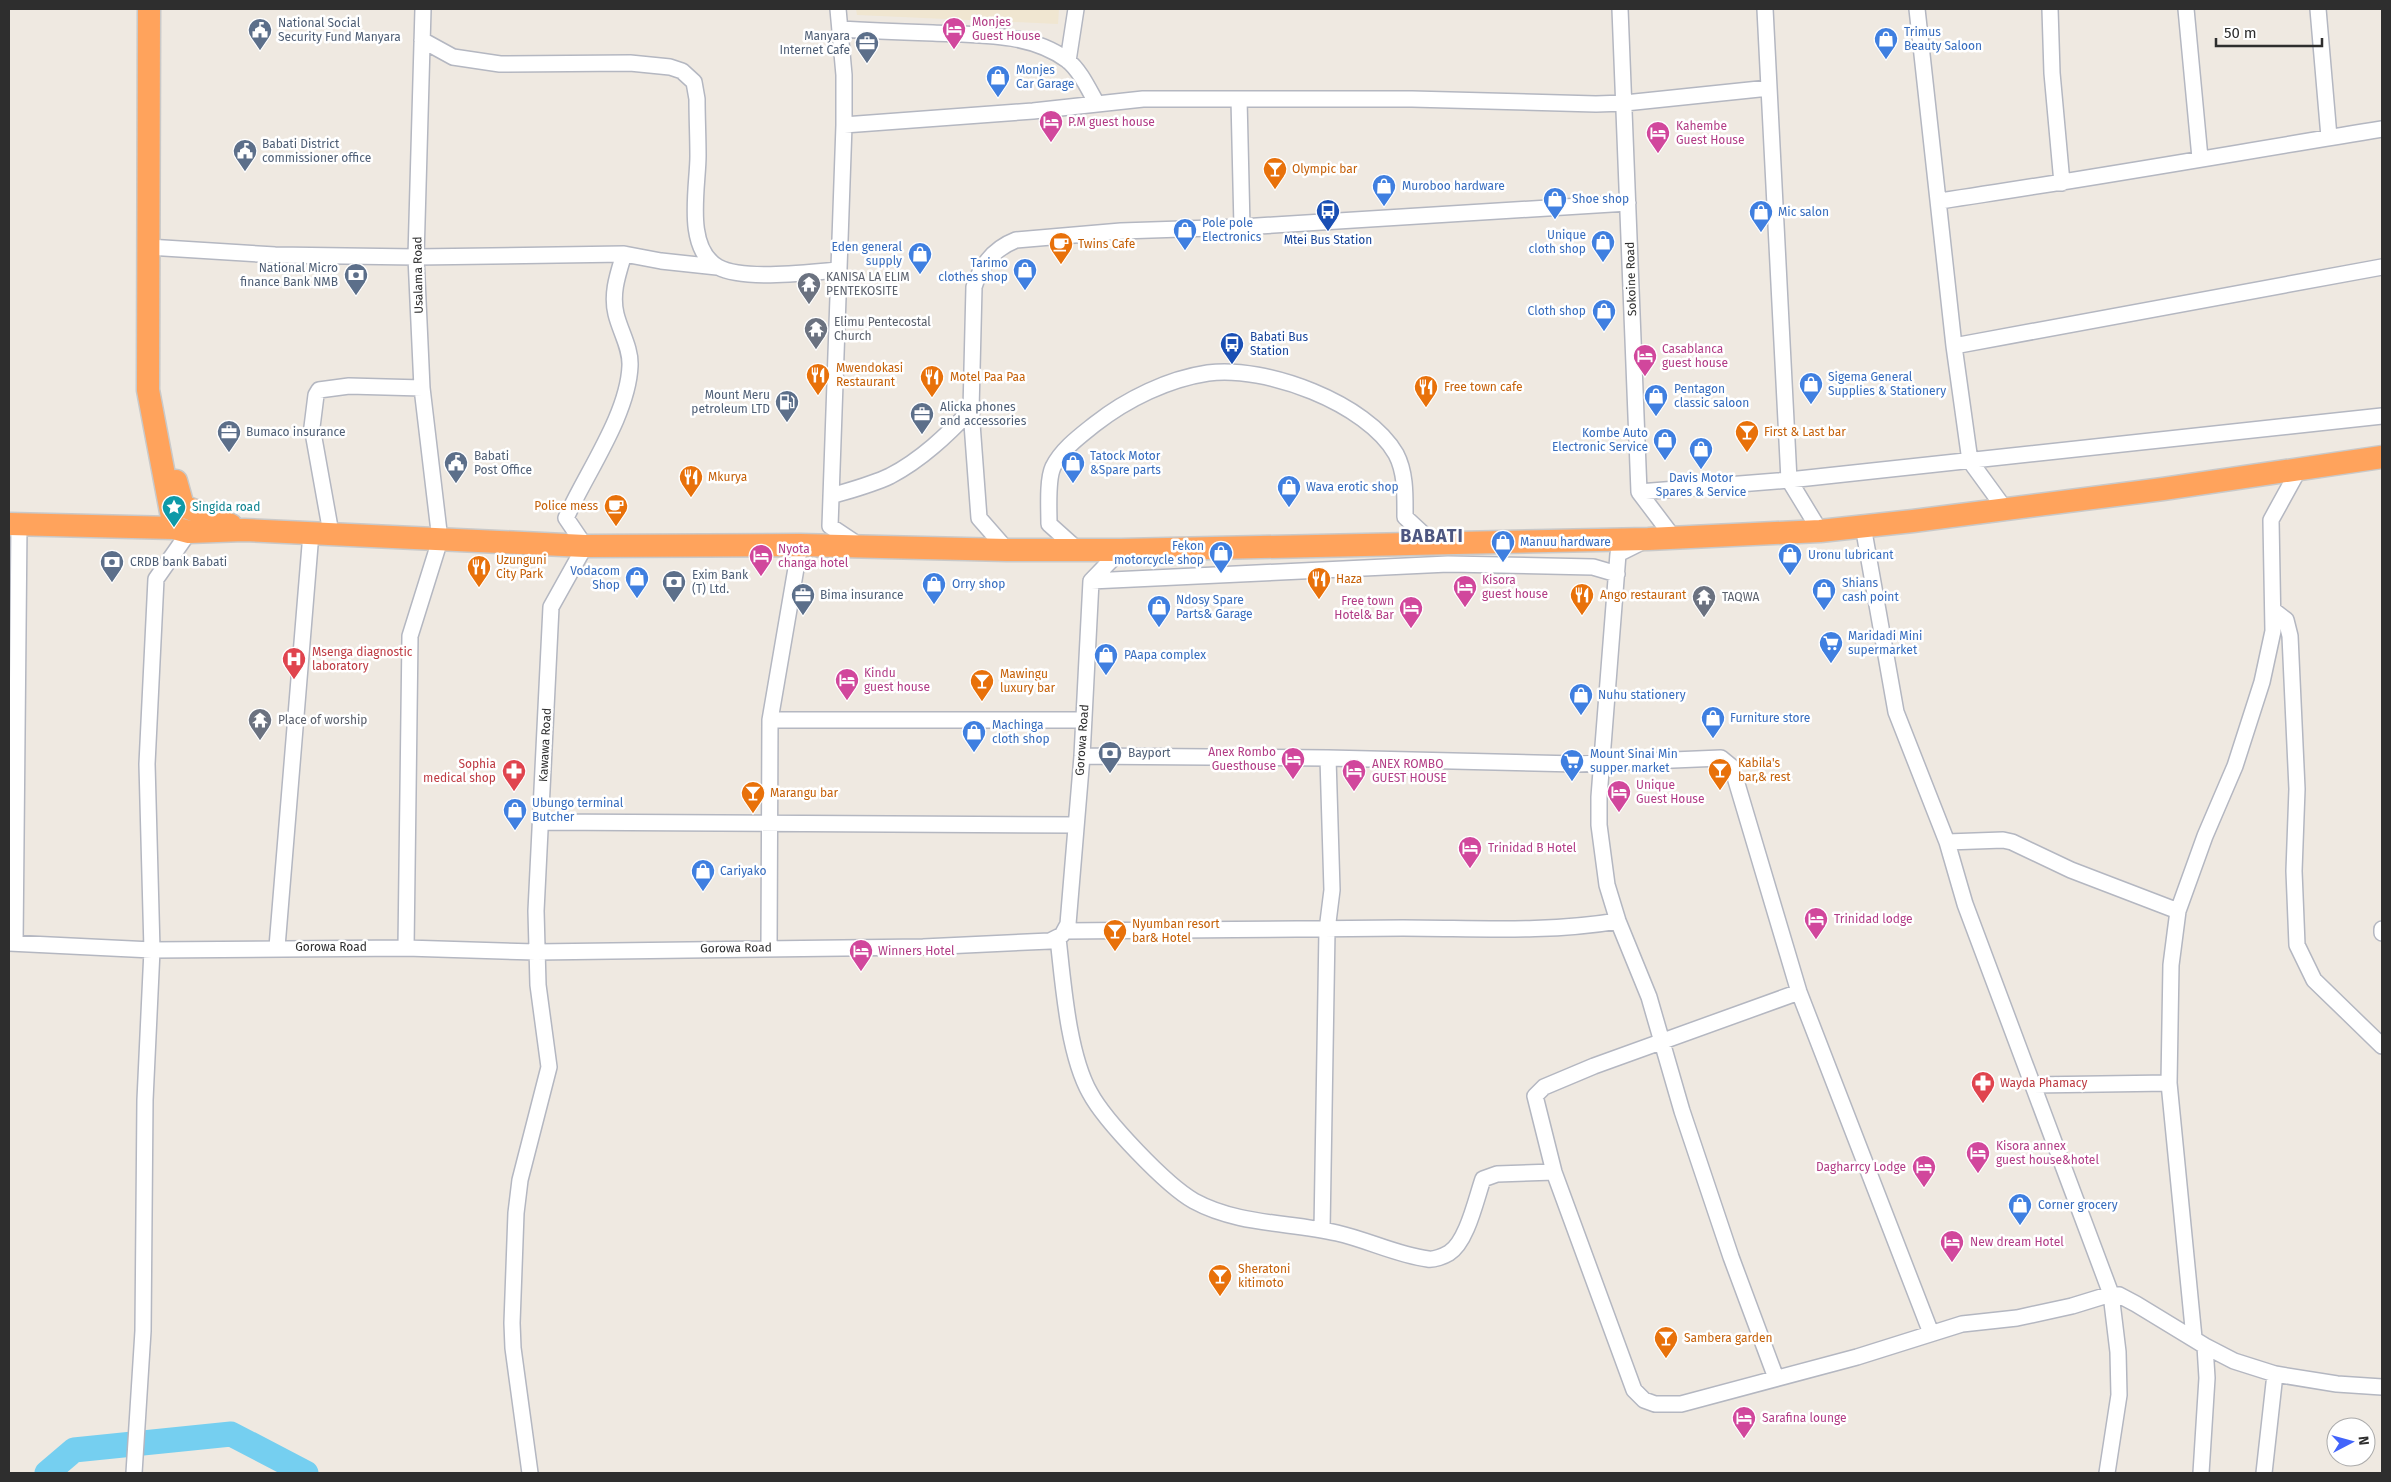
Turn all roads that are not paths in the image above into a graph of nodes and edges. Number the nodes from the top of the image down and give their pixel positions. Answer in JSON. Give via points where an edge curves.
{"nodes":[{"id":1,"x":150,"y":9,"type":"edge"},
{"id":2,"x":423,"y":9,"type":"edge"},
{"id":3,"x":838,"y":9,"type":"edge"},
{"id":4,"x":1076,"y":9,"type":"edge"},
{"id":5,"x":1620,"y":9,"type":"edge"},
{"id":6,"x":1765,"y":9,"type":"edge"},
{"id":7,"x":1917,"y":9,"type":"edge"},
{"id":8,"x":2050,"y":9,"type":"edge"},
{"id":9,"x":2186,"y":9,"type":"edge"},
{"id":10,"x":2318,"y":9,"type":"edge"},
{"id":11,"x":841,"y":29,"type":"junction"},
{"id":12,"x":422,"y":40,"type":"junction"},
{"id":13,"x":1068,"y":61,"type":"junction"},
{"id":14,"x":1768,"y":88,"type":"junction"},
{"id":15,"x":1239,"y":99,"type":"junction"},
{"id":16,"x":1625,"y":103,"type":"junction"},
{"id":17,"x":1097,"y":104,"type":"junction"},
{"id":18,"x":844,"y":125,"type":"junction"},
{"id":19,"x":2382,"y":129,"type":"edge"},
{"id":20,"x":2329,"y":138,"type":"junction"},
{"id":21,"x":2200,"y":158,"type":"junction"},
{"id":22,"x":2062,"y":183,"type":"junction"},
{"id":23,"x":1940,"y":201,"type":"junction"},
{"id":24,"x":1628,"y":203,"type":"junction"},
{"id":25,"x":1242,"y":227,"type":"junction"},
{"id":26,"x":148,"y":247,"type":"junction"},
{"id":27,"x":624,"y":254,"type":"junction"},
{"id":28,"x":416,"y":257,"type":"junction"},
{"id":29,"x":717,"y":267,"type":"junction"},
{"id":30,"x":2382,"y":267,"type":"edge"},
{"id":31,"x":839,"y":270,"type":"junction"},
{"id":32,"x":1954,"y":346,"type":"junction"},
{"id":33,"x":422,"y":388,"type":"junction"},
{"id":34,"x":148,"y":390,"type":"junction"},
{"id":35,"x":971,"y":410,"type":"junction"},
{"id":36,"x":2382,"y":416,"type":"edge"},
{"id":37,"x":2382,"y":456,"type":"edge"},
{"id":38,"x":1970,"y":461,"type":"junction"},
{"id":39,"x":2298,"y":471,"type":"junction"},
{"id":40,"x":1788,"y":480,"type":"junction"},
{"id":41,"x":1639,"y":492,"type":"junction"},
{"id":42,"x":831,"y":496,"type":"junction"},
{"id":43,"x":2005,"y":509,"type":"junction"},
{"id":44,"x":14,"y":524,"type":"edge"},
{"id":45,"x":1863,"y":526,"type":"junction"},
{"id":46,"x":182,"y":530,"type":"junction"},
{"id":47,"x":244,"y":530,"type":"junction"},
{"id":48,"x":1820,"y":530,"type":"junction"},
{"id":49,"x":321,"y":533,"type":"junction"},
{"id":50,"x":1674,"y":537,"type":"junction"},
{"id":51,"x":1648,"y":539,"type":"junction"},
{"id":52,"x":440,"y":540,"type":"junction"},
{"id":53,"x":1475,"y":542,"type":"junction"},
{"id":54,"x":1433,"y":543,"type":"junction"},
{"id":55,"x":800,"y":544,"type":"junction"},
{"id":56,"x":585,"y":546,"type":"junction"},
{"id":57,"x":861,"y":546,"type":"junction"},
{"id":58,"x":1008,"y":550,"type":"junction"},
{"id":59,"x":1078,"y":550,"type":"junction"},
{"id":60,"x":1121,"y":550,"type":"junction"},
{"id":61,"x":1448,"y":564,"type":"junction"},
{"id":62,"x":1617,"y":574,"type":"junction"},
{"id":63,"x":1091,"y":581,"type":"junction"},
{"id":64,"x":2273,"y":610,"type":"junction"},
{"id":65,"x":770,"y":720,"type":"junction"},
{"id":66,"x":1084,"y":720,"type":"junction"},
{"id":67,"x":1082,"y":756,"type":"junction"},
{"id":68,"x":1328,"y":758,"type":"junction"},
{"id":69,"x":1601,"y":763,"type":"junction"},
{"id":70,"x":541,"y":822,"type":"junction"},
{"id":71,"x":770,"y":822,"type":"junction"},
{"id":72,"x":1076,"y":825,"type":"junction"},
{"id":73,"x":1947,"y":842,"type":"junction"},
{"id":74,"x":2178,"y":911,"type":"junction"},
{"id":75,"x":1618,"y":921,"type":"junction"},
{"id":76,"x":2382,"y":929,"type":"edge"},
{"id":77,"x":1327,"y":930,"type":"junction"},
{"id":78,"x":2382,"y":933,"type":"edge"},
{"id":79,"x":1062,"y":934,"type":"junction"},
{"id":80,"x":12,"y":943,"type":"edge"},
{"id":81,"x":277,"y":947,"type":"junction"},
{"id":82,"x":406,"y":948,"type":"junction"},
{"id":83,"x":769,"y":948,"type":"junction"},
{"id":84,"x":152,"y":950,"type":"junction"},
{"id":85,"x":536,"y":952,"type":"junction"},
{"id":86,"x":1799,"y":992,"type":"junction"},
{"id":87,"x":1661,"y":1043,"type":"junction"},
{"id":88,"x":2382,"y":1046,"type":"edge"},
{"id":89,"x":2169,"y":1084,"type":"junction"},
{"id":90,"x":2033,"y":1085,"type":"junction"},
{"id":91,"x":1554,"y":1172,"type":"junction"},
{"id":92,"x":1322,"y":1230,"type":"junction"},
{"id":93,"x":2112,"y":1294,"type":"junction"},
{"id":94,"x":1932,"y":1333,"type":"junction"},
{"id":95,"x":2199,"y":1342,"type":"junction"},
{"id":96,"x":2275,"y":1374,"type":"junction"},
{"id":97,"x":1776,"y":1378,"type":"junction"},
{"id":98,"x":2382,"y":1387,"type":"edge"},
{"id":99,"x":134,"y":1473,"type":"edge"},
{"id":100,"x":530,"y":1473,"type":"edge"},
{"id":101,"x":2108,"y":1473,"type":"edge"},
{"id":102,"x":2201,"y":1473,"type":"edge"},
{"id":103,"x":2264,"y":1473,"type":"edge"}],
"edges":[{"from":1,"to":26,"type":"highway"},
{"from":2,"to":12,"type":"street","name":"Usalama Road"},
{"from":3,"to":11,"type":"street"},
{"from":4,"to":13,"type":"street"},
{"from":5,"to":16,"type":"street","name":"Sokoine Road"},
{"from":6,"to":14,"type":"street"},
{"from":7,"to":23,"type":"street"},
{"from":8,"to":22,"type":"street"},
{"from":9,"to":21,"type":"street"},
{"from":10,"to":20,"type":"street"},
{"from":11,"to":13,"type":"street","via":[[1020,40],[1038,44]]},
{"from":11,"to":18,"type":"street"},
{"from":12,"to":28,"type":"street","name":"Usalama Road"},
{"from":12,"to":29,"type":"street","via":[[453,58],[500,64],[630,63],[682,71],[694,82],[697,99],[697,234]]},
{"from":13,"to":17,"type":"street"},
{"from":14,"to":16,"type":"street"},
{"from":14,"to":40,"type":"street"},
{"from":15,"to":16,"type":"street"},
{"from":15,"to":17,"type":"street","via":[[1143,99]]},
{"from":15,"to":25,"type":"street"},
{"from":16,"to":24,"type":"street","name":"Sokoine Road"},
{"from":17,"to":18,"type":"street"},
{"from":18,"to":31,"type":"street"},
{"from":19,"to":20,"type":"street"},
{"from":20,"to":21,"type":"street"},
{"from":21,"to":22,"type":"street"},
{"from":22,"to":23,"type":"street"},
{"from":23,"to":32,"type":"street"},
{"from":24,"to":25,"type":"street"},
{"from":24,"to":41,"type":"street","name":"Sokoine Road"},
{"from":25,"to":35,"type":"street","via":[[1111,232],[1016,240],[1000,247],[978,273],[974,286]]},
{"from":26,"to":28,"type":"street","via":[[275,255]]},
{"from":26,"to":34,"type":"highway"},
{"from":27,"to":28,"type":"street"},
{"from":27,"to":29,"type":"street"},
{"from":27,"to":56,"type":"street","via":[[614,298],[630,358],[630,374],[603,448],[566,518]]},
{"from":28,"to":33,"type":"street","name":"Usalama Road"},
{"from":29,"to":31,"type":"street","via":[[770,274]]},
{"from":30,"to":32,"type":"street"},
{"from":31,"to":42,"type":"street"},
{"from":32,"to":38,"type":"street"},
{"from":33,"to":49,"type":"street","via":[[348,386],[319,390],[312,427]]},
{"from":33,"to":52,"type":"street","name":"Usalama Road"},
{"from":34,"to":46,"type":"highway"},
{"from":34,"to":47,"type":"highway","via":[[183,506]]},
{"from":35,"to":42,"type":"street","via":[[942,439],[906,466],[870,484]]},
{"from":35,"to":58,"type":"street","via":[[979,518]]},
{"from":36,"to":38,"type":"street"},
{"from":37,"to":39,"type":"highway"},
{"from":38,"to":40,"type":"street"},
{"from":38,"to":43,"type":"street"},
{"from":39,"to":43,"type":"highway"},
{"from":39,"to":64,"type":"street","via":[[2271,520]]},
{"from":40,"to":41,"type":"street"},
{"from":40,"to":48,"type":"street"},
{"from":41,"to":50,"type":"street"},
{"from":42,"to":57,"type":"street","via":[[830,526]]},
{"from":43,"to":45,"type":"highway"},
{"from":44,"to":46,"type":"highway"},
{"from":44,"to":80,"type":"street"},
{"from":45,"to":48,"type":"highway"},
{"from":45,"to":73,"type":"street","via":[[1896,712]]},
{"from":46,"to":47,"type":"highway"},
{"from":46,"to":84,"type":"street","via":[[156,579],[147,764]]},
{"from":47,"to":49,"type":"highway"},
{"from":48,"to":50,"type":"highway"},
{"from":49,"to":52,"type":"highway"},
{"from":49,"to":81,"type":"street"},
{"from":50,"to":51,"type":"highway"},
{"from":51,"to":53,"type":"highway"},
{"from":51,"to":62,"type":"street","via":[[1618,554]]},
{"from":52,"to":56,"type":"highway"},
{"from":52,"to":82,"type":"street","via":[[410,636]]},
{"from":53,"to":54,"type":"highway"},
{"from":53,"to":61,"type":"street"},
{"from":54,"to":59,"type":"street","via":[[1405,517],[1401,464],[1388,443],[1369,424],[1344,406],[1315,393],[1271,378],[1238,372],[1208,373],[1160,386],[1110,412],[1064,451],[1052,468],[1049,524]]},
{"from":54,"to":60,"type":"highway"},
{"from":55,"to":56,"type":"highway"},
{"from":55,"to":57,"type":"highway"},
{"from":55,"to":65,"type":"street"},
{"from":56,"to":70,"type":"street","name":"Kawawa Road","via":[[551,607]]},
{"from":57,"to":58,"type":"highway"},
{"from":58,"to":59,"type":"highway"},
{"from":59,"to":60,"type":"highway"},
{"from":60,"to":63,"type":"street"},
{"from":61,"to":62,"type":"street","via":[[1593,567]]},
{"from":61,"to":63,"type":"street"},
{"from":62,"to":69,"type":"street"},
{"from":63,"to":66,"type":"street","name":"Gorowa Road"},
{"from":64,"to":74,"type":"street","via":[[2273,631],[2254,708],[2235,766]]},
{"from":64,"to":88,"type":"street","via":[[2286,620],[2290,636],[2297,789],[2294,910],[2297,946],[2314,980]]},
{"from":65,"to":66,"type":"street"},
{"from":65,"to":71,"type":"street"},
{"from":66,"to":67,"type":"street","name":"Gorowa Road"},
{"from":67,"to":68,"type":"street"},
{"from":67,"to":72,"type":"street","name":"Gorowa Road"},
{"from":68,"to":69,"type":"street"},
{"from":68,"to":77,"type":"street","via":[[1332,890]]},
{"from":69,"to":75,"type":"street","via":[[1599,825],[1607,885]]},
{"from":69,"to":86,"type":"street","via":[[1721,758],[1732,767]]},
{"from":70,"to":71,"type":"street"},
{"from":70,"to":85,"type":"street","name":"Kawawa Road"},
{"from":71,"to":72,"type":"street"},
{"from":71,"to":83,"type":"street"},
{"from":72,"to":79,"type":"street","name":"Gorowa Road","via":[[1068,924]]},
{"from":73,"to":74,"type":"street","via":[[2012,842],[2080,874]]},
{"from":73,"to":90,"type":"street","via":[[1965,904]]},
{"from":74,"to":89,"type":"street","via":[[2171,965]]},
{"from":75,"to":77,"type":"street","via":[[1549,929]]},
{"from":75,"to":87,"type":"street","via":[[1649,997]]},
{"from":76,"to":78,"type":"street"},
{"from":77,"to":79,"type":"street"},
{"from":77,"to":92,"type":"street"},
{"from":79,"to":83,"type":"street","name":"Gorowa Road","via":[[1035,943]]},
{"from":79,"to":92,"type":"street","via":[[1072,1038],[1090,1093],[1108,1118],[1175,1187],[1194,1201],[1251,1221]]},
{"from":80,"to":84,"type":"street","name":"Gorowa Road"},
{"from":81,"to":82,"type":"street","name":"Gorowa Road"},
{"from":81,"to":84,"type":"street","name":"Gorowa Road"},
{"from":82,"to":85,"type":"street","name":"Gorowa Road"},
{"from":83,"to":85,"type":"street","name":"Gorowa Road"},
{"from":84,"to":99,"type":"street","via":[[145,1100],[143,1331]]},
{"from":85,"to":100,"type":"street","name":"Kawawa Road","via":[[548,1067],[520,1180],[512,1329]]},
{"from":86,"to":87,"type":"street"},
{"from":86,"to":94,"type":"street"},
{"from":87,"to":91,"type":"street","via":[[1594,1066],[1537,1092],[1535,1101]]},
{"from":87,"to":97,"type":"street","via":[[1732,1258]]},
{"from":89,"to":90,"type":"street"},
{"from":89,"to":95,"type":"street"},
{"from":90,"to":93,"type":"street"},
{"from":91,"to":92,"type":"street","via":[[1497,1174],[1483,1179],[1460,1245],[1431,1260]]},
{"from":91,"to":97,"type":"street","via":[[1638,1396],[1655,1404],[1681,1404]]},
{"from":93,"to":94,"type":"street","via":[[2017,1318],[1973,1322]]},
{"from":93,"to":95,"type":"street","via":[[2136,1304]]},
{"from":93,"to":101,"type":"street","via":[[2118,1352],[2118,1395]]},
{"from":94,"to":97,"type":"street"},
{"from":95,"to":96,"type":"street","via":[[2234,1361]]},
{"from":95,"to":102,"type":"street","via":[[2207,1378]]},
{"from":96,"to":98,"type":"street"},
{"from":96,"to":103,"type":"street"}]}
